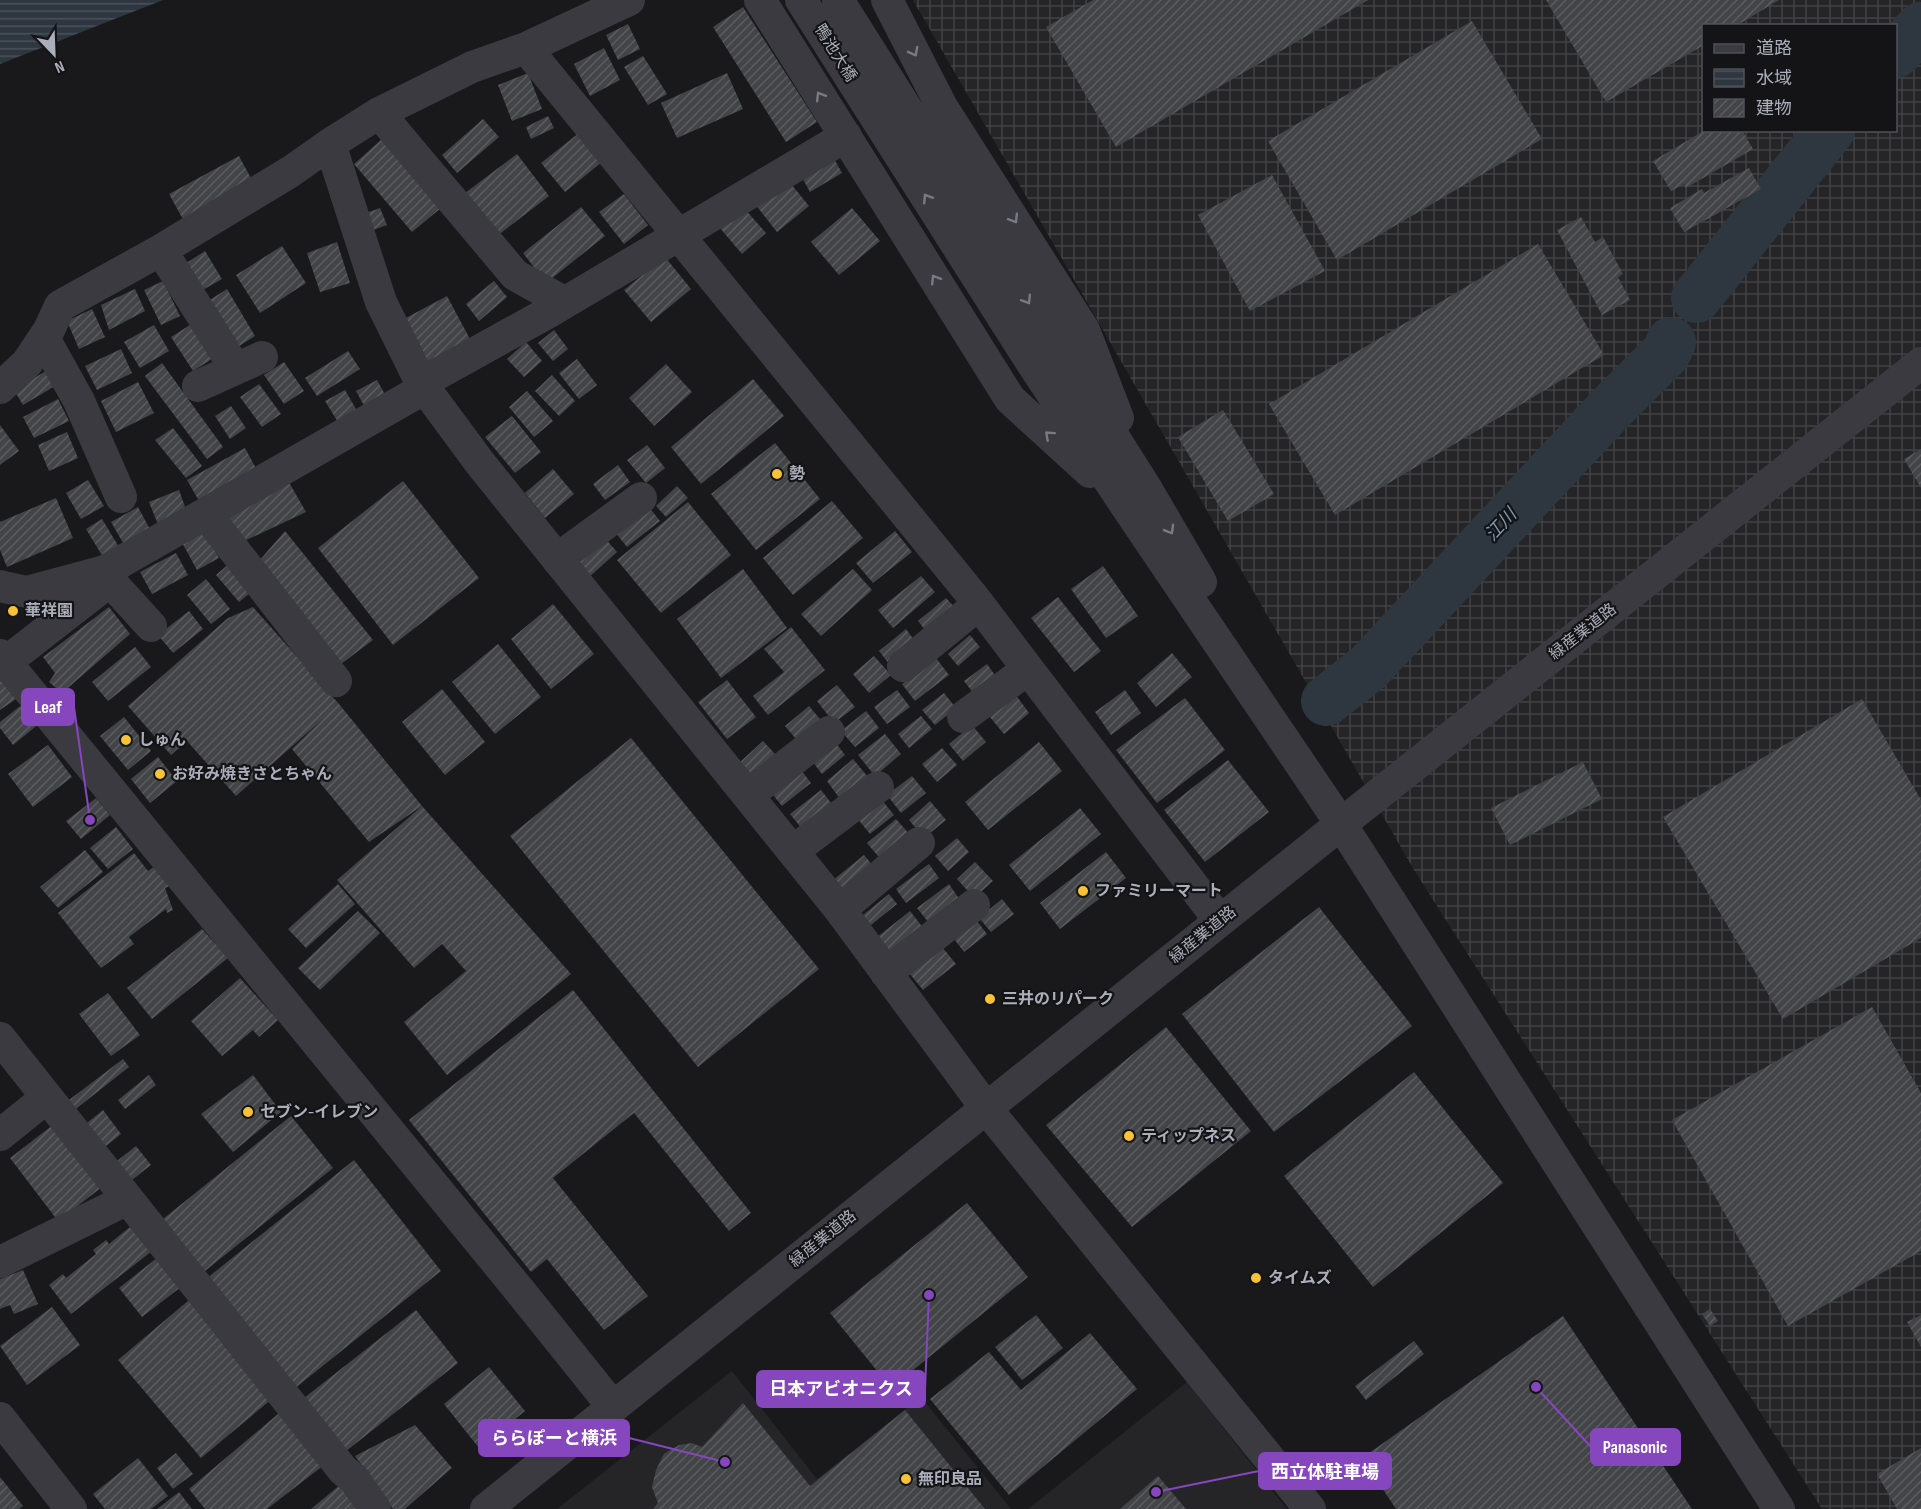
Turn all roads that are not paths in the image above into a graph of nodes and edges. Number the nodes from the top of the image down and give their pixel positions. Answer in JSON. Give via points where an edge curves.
{"nodes":[{"id":1,"x":629,"y":0,"type":"edge"},
{"id":2,"x":760,"y":0,"type":"edge"},
{"id":3,"x":801,"y":0,"type":"edge"},
{"id":4,"x":838,"y":0,"type":"edge"},
{"id":5,"x":886,"y":0,"type":"edge"},
{"id":6,"x":526,"y":48,"type":"junction"},
{"id":7,"x":379,"y":113,"type":"junction"},
{"id":8,"x":846,"y":136,"type":"junction"},
{"id":9,"x":330,"y":144,"type":"junction"},
{"id":10,"x":678,"y":234,"type":"junction"},
{"id":11,"x":161,"y":250,"type":"junction"},
{"id":12,"x":564,"y":302,"type":"junction"},
{"id":13,"x":44,"y":338,"type":"junction"},
{"id":14,"x":1921,"y":363,"type":"edge"},
{"id":15,"x":198,"y":386,"type":"dead end"},
{"id":16,"x":423,"y":386,"type":"junction"},
{"id":17,"x":0,"y":388,"type":"edge"},
{"id":18,"x":1135,"y":495,"type":"junction"},
{"id":19,"x":121,"y":497,"type":"dead end"},
{"id":20,"x":641,"y":498,"type":"dead end"},
{"id":21,"x":206,"y":514,"type":"junction"},
{"id":22,"x":557,"y":559,"type":"junction"},
{"id":23,"x":107,"y":576,"type":"junction"},
{"id":24,"x":0,"y":586,"type":"edge"},
{"id":25,"x":979,"y":604,"type":"junction"},
{"id":26,"x":151,"y":626,"type":"dead end"},
{"id":27,"x":3,"y":659,"type":"edge"},
{"id":28,"x":903,"y":666,"type":"dead end"},
{"id":29,"x":1028,"y":669,"type":"junction"},
{"id":30,"x":336,"y":681,"type":"dead end"},
{"id":31,"x":963,"y":717,"type":"dead end"},
{"id":32,"x":829,"y":732,"type":"dead end"},
{"id":33,"x":878,"y":787,"type":"dead end"},
{"id":34,"x":748,"y":795,"type":"junction"},
{"id":35,"x":1341,"y":824,"type":"junction"},
{"id":36,"x":919,"y":843,"type":"dead end"},
{"id":37,"x":793,"y":851,"type":"junction"},
{"id":38,"x":974,"y":904,"type":"dead end"},
{"id":39,"x":840,"y":910,"type":"junction"},
{"id":40,"x":1220,"y":921,"type":"junction"},
{"id":41,"x":886,"y":973,"type":"junction"},
{"id":42,"x":0,"y":1038,"type":"edge"},
{"id":43,"x":47,"y":1097,"type":"junction"},
{"id":44,"x":986,"y":1108,"type":"junction"},
{"id":45,"x":0,"y":1135,"type":"edge"},
{"id":46,"x":128,"y":1199,"type":"junction"},
{"id":47,"x":0,"y":1262,"type":"edge"},
{"id":48,"x":613,"y":1407,"type":"junction"},
{"id":49,"x":0,"y":1418,"type":"edge"},
{"id":50,"x":71,"y":1509,"type":"edge"},
{"id":51,"x":375,"y":1509,"type":"edge"},
{"id":52,"x":486,"y":1509,"type":"edge"},
{"id":53,"x":1310,"y":1509,"type":"edge"},
{"id":54,"x":1779,"y":1509,"type":"edge"}],
"edges":[{"from":1,"to":6,"type":"street"},
{"from":8,"to":2,"type":"street","one_way":true},
{"from":18,"to":3,"type":"street","name":"鴨池大橋","one_way":true,"via":[[1026,354]]},
{"from":4,"to":18,"type":"street","name":"鴨池大橋","one_way":true,"via":[[896,90]]},
{"from":5,"to":18,"type":"street","one_way":true,"via":[[942,107],[1084,330]]},
{"from":6,"to":7,"type":"street","via":[[472,67]]},
{"from":6,"to":10,"type":"street"},
{"from":7,"to":9,"type":"street"},
{"from":7,"to":12,"type":"street","via":[[515,275]]},
{"from":8,"to":10,"type":"street"},
{"from":18,"to":8,"type":"street","one_way":true,"via":[[1010,399]]},
{"from":9,"to":11,"type":"street"},
{"from":9,"to":16,"type":"street","via":[[381,302]]},
{"from":10,"to":12,"type":"street"},
{"from":10,"to":25,"type":"street"},
{"from":11,"to":13,"type":"street","via":[[60,306]]},
{"from":11,"to":15,"type":"street","via":[[249,362]]},
{"from":12,"to":16,"type":"street"},
{"from":13,"to":17,"type":"street","via":[[27,363]]},
{"from":13,"to":19,"type":"street","via":[[79,401]]},
{"from":14,"to":35,"type":"street","name":"緑産業道路"},
{"from":16,"to":21,"type":"street"},
{"from":16,"to":22,"type":"street"},
{"from":18,"to":35,"type":"street"},
{"from":20,"to":22,"type":"street"},
{"from":21,"to":23,"type":"street"},
{"from":21,"to":30,"type":"street"},
{"from":22,"to":34,"type":"street"},
{"from":23,"to":24,"type":"street","via":[[27,592]]},
{"from":23,"to":26,"type":"street"},
{"from":23,"to":27,"type":"street"},
{"from":25,"to":28,"type":"street"},
{"from":25,"to":29,"type":"street"},
{"from":27,"to":48,"type":"street"},
{"from":29,"to":31,"type":"street"},
{"from":29,"to":40,"type":"street"},
{"from":32,"to":34,"type":"street"},
{"from":33,"to":37,"type":"street"},
{"from":34,"to":37,"type":"street"},
{"from":35,"to":40,"type":"street","name":"緑産業道路"},
{"from":35,"to":54,"type":"street"},
{"from":36,"to":39,"type":"street"},
{"from":37,"to":39,"type":"street"},
{"from":38,"to":41,"type":"street"},
{"from":39,"to":41,"type":"street"},
{"from":40,"to":44,"type":"street","name":"緑産業道路"},
{"from":41,"to":44,"type":"street"},
{"from":42,"to":43,"type":"street"},
{"from":43,"to":45,"type":"street"},
{"from":43,"to":46,"type":"street"},
{"from":44,"to":48,"type":"street","name":"緑産業道路"},
{"from":44,"to":53,"type":"street"},
{"from":46,"to":47,"type":"street"},
{"from":46,"to":51,"type":"street"},
{"from":48,"to":52,"type":"street","name":"緑産業道路"},
{"from":49,"to":50,"type":"street"}]}
